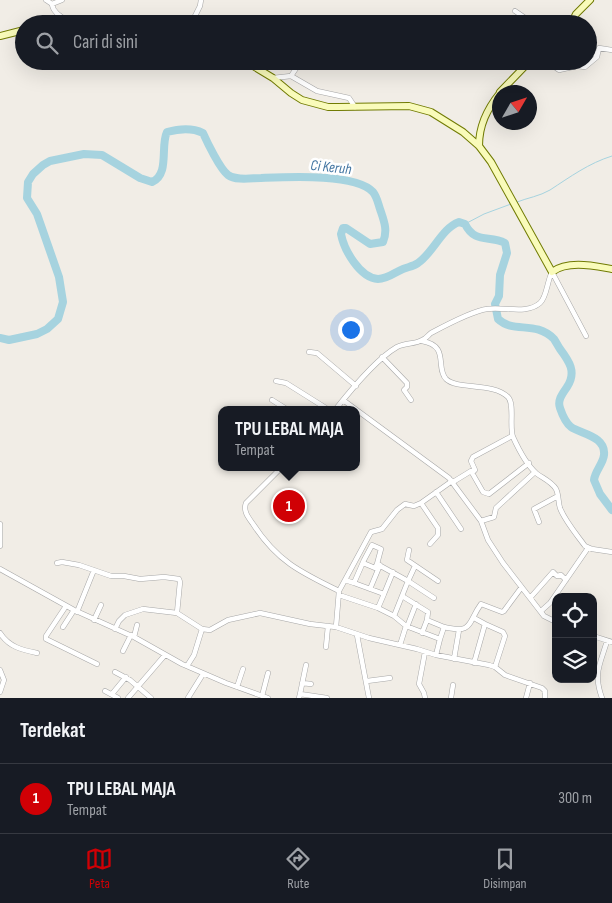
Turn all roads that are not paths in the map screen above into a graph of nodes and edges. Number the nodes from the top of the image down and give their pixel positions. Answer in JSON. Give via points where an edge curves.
{"nodes":[{"id":1,"x":46,"y":0,"type":"edge"},
{"id":2,"x":62,"y":0,"type":"edge"},
{"id":3,"x":201,"y":0,"type":"edge"},
{"id":4,"x":590,"y":0,"type":"edge"},
{"id":5,"x":52,"y":4,"type":"junction"},
{"id":6,"x":515,"y":11,"type":"dead end"},
{"id":7,"x":60,"y":15,"type":"edge"},
{"id":8,"x":196,"y":15,"type":"edge"},
{"id":9,"x":521,"y":15,"type":"edge"},
{"id":10,"x":576,"y":15,"type":"edge"},
{"id":11,"x":15,"y":32,"type":"edge"},
{"id":12,"x":0,"y":36,"type":"edge"},
{"id":13,"x":612,"y":50,"type":"edge"},
{"id":14,"x":597,"y":57,"type":"edge"},
{"id":15,"x":260,"y":70,"type":"edge"},
{"id":16,"x":295,"y":70,"type":"edge"},
{"id":17,"x":522,"y":70,"type":"edge"},
{"id":18,"x":291,"y":76,"type":"junction"},
{"id":19,"x":273,"y":78,"type":"junction"},
{"id":20,"x":508,"y":85,"type":"edge"},
{"id":21,"x":492,"y":103,"type":"edge"},
{"id":22,"x":355,"y":107,"type":"junction"},
{"id":23,"x":479,"y":146,"type":"junction"},
{"id":24,"x":612,"y":270,"type":"edge"},
{"id":25,"x":552,"y":272,"type":"junction"},
{"id":26,"x":586,"y":336,"type":"dead end"},
{"id":27,"x":422,"y":341,"type":"junction"},
{"id":28,"x":309,"y":352,"type":"dead end"},
{"id":29,"x":382,"y":358,"type":"junction"},
{"id":30,"x":276,"y":381,"type":"dead end"},
{"id":31,"x":356,"y":386,"type":"junction"},
{"id":32,"x":272,"y":400,"type":"dead end"},
{"id":33,"x":343,"y":400,"type":"junction"},
{"id":34,"x":411,"y":400,"type":"dead end"},
{"id":35,"x":282,"y":406,"type":"edge"},
{"id":36,"x":323,"y":406,"type":"edge"},
{"id":37,"x":338,"y":406,"type":"edge"},
{"id":38,"x":351,"y":406,"type":"edge"},
{"id":39,"x":360,"y":413,"type":"edge"},
{"id":40,"x":512,"y":436,"type":"junction"},
{"id":41,"x":528,"y":463,"type":"junction"},
{"id":42,"x":278,"y":471,"type":"edge"},
{"id":43,"x":535,"y":472,"type":"junction"},
{"id":44,"x":472,"y":473,"type":"junction"},
{"id":45,"x":452,"y":481,"type":"junction"},
{"id":46,"x":436,"y":492,"type":"junction"},
{"id":47,"x":558,"y":496,"type":"junction"},
{"id":48,"x":421,"y":503,"type":"junction"},
{"id":49,"x":481,"y":521,"type":"junction"},
{"id":50,"x":539,"y":522,"type":"dead end"},
{"id":51,"x":0,"y":524,"type":"edge"},
{"id":52,"x":461,"y":529,"type":"dead end"},
{"id":53,"x":0,"y":544,"type":"edge"},
{"id":54,"x":430,"y":544,"type":"dead end"},
{"id":55,"x":588,"y":548,"type":"junction"},
{"id":56,"x":409,"y":550,"type":"dead end"},
{"id":57,"x":612,"y":552,"type":"edge"},
{"id":58,"x":57,"y":563,"type":"dead end"},
{"id":59,"x":363,"y":563,"type":"junction"},
{"id":60,"x":378,"y":566,"type":"junction"},
{"id":61,"x":415,"y":566,"type":"junction"},
{"id":62,"x":0,"y":569,"type":"edge"},
{"id":63,"x":94,"y":570,"type":"junction"},
{"id":64,"x":393,"y":572,"type":"junction"},
{"id":65,"x":345,"y":580,"type":"junction"},
{"id":66,"x":408,"y":580,"type":"junction"},
{"id":67,"x":566,"y":580,"type":"junction"},
{"id":68,"x":438,"y":581,"type":"dead end"},
{"id":69,"x":354,"y":583,"type":"junction"},
{"id":70,"x":521,"y":588,"type":"junction"},
{"id":71,"x":370,"y":589,"type":"junction"},
{"id":72,"x":339,"y":591,"type":"junction"},
{"id":73,"x":384,"y":594,"type":"junction"},
{"id":74,"x":342,"y":596,"type":"dead end"},
{"id":75,"x":402,"y":596,"type":"junction"},
{"id":76,"x":434,"y":598,"type":"dead end"},
{"id":77,"x":530,"y":598,"type":"junction"},
{"id":78,"x":101,"y":604,"type":"dead end"},
{"id":79,"x":416,"y":604,"type":"junction"},
{"id":80,"x":66,"y":606,"type":"junction"},
{"id":81,"x":378,"y":608,"type":"junction"},
{"id":82,"x":75,"y":611,"type":"junction"},
{"id":83,"x":541,"y":611,"type":"junction"},
{"id":84,"x":177,"y":613,"type":"junction"},
{"id":85,"x":394,"y":616,"type":"junction"},
{"id":86,"x":474,"y":618,"type":"junction"},
{"id":87,"x":94,"y":620,"type":"junction"},
{"id":88,"x":427,"y":620,"type":"junction"},
{"id":89,"x":552,"y":620,"type":"edge"},
{"id":90,"x":485,"y":624,"type":"junction"},
{"id":91,"x":137,"y":625,"type":"dead end"},
{"id":92,"x":328,"y":626,"type":"junction"},
{"id":93,"x":406,"y":626,"type":"junction"},
{"id":94,"x":63,"y":627,"type":"dead end"},
{"id":95,"x":336,"y":627,"type":"junction"},
{"id":96,"x":444,"y":627,"type":"junction"},
{"id":97,"x":115,"y":629,"type":"junction"},
{"id":98,"x":202,"y":629,"type":"junction"},
{"id":99,"x":459,"y":630,"type":"junction"},
{"id":100,"x":422,"y":632,"type":"junction"},
{"id":101,"x":0,"y":633,"type":"edge"},
{"id":102,"x":357,"y":634,"type":"junction"},
{"id":103,"x":132,"y":636,"type":"junction"},
{"id":104,"x":597,"y":638,"type":"edge"},
{"id":105,"x":440,"y":639,"type":"junction"},
{"id":106,"x":609,"y":642,"type":"edge"},
{"id":107,"x":400,"y":645,"type":"junction"},
{"id":108,"x":326,"y":647,"type":"dead end"},
{"id":109,"x":123,"y":651,"type":"dead end"},
{"id":110,"x":425,"y":652,"type":"junction"},
{"id":111,"x":37,"y":653,"type":"dead end"},
{"id":112,"x":165,"y":655,"type":"junction"},
{"id":113,"x":436,"y":655,"type":"junction"},
{"id":114,"x":454,"y":659,"type":"junction"},
{"id":115,"x":474,"y":663,"type":"junction"},
{"id":116,"x":97,"y":664,"type":"dead end"},
{"id":117,"x":306,"y":665,"type":"dead end"},
{"id":118,"x":188,"y":666,"type":"junction"},
{"id":119,"x":495,"y":667,"type":"junction"},
{"id":120,"x":243,"y":669,"type":"dead end"},
{"id":121,"x":0,"y":670,"type":"edge"},
{"id":122,"x":115,"y":672,"type":"dead end"},
{"id":123,"x":268,"y":673,"type":"dead end"},
{"id":124,"x":203,"y":674,"type":"junction"},
{"id":125,"x":126,"y":677,"type":"junction"},
{"id":126,"x":390,"y":678,"type":"dead end"},
{"id":127,"x":367,"y":681,"type":"junction"},
{"id":128,"x":302,"y":683,"type":"junction"},
{"id":129,"x":530,"y":683,"type":"junction"},
{"id":130,"x":311,"y":684,"type":"dead end"},
{"id":131,"x":453,"y":685,"type":"dead end"},
{"id":132,"x":139,"y":687,"type":"junction"},
{"id":133,"x":237,"y":687,"type":"junction"},
{"id":134,"x":105,"y":691,"type":"dead end"},
{"id":135,"x":0,"y":692,"type":"edge"},
{"id":136,"x":112,"y":694,"type":"junction"},
{"id":137,"x":262,"y":696,"type":"junction"},
{"id":138,"x":300,"y":696,"type":"edge"},
{"id":139,"x":118,"y":698,"type":"edge"},
{"id":140,"x":128,"y":698,"type":"edge"},
{"id":141,"x":150,"y":698,"type":"edge"},
{"id":142,"x":188,"y":698,"type":"edge"},
{"id":143,"x":268,"y":698,"type":"edge"},
{"id":144,"x":327,"y":698,"type":"edge"},
{"id":145,"x":369,"y":698,"type":"edge"},
{"id":146,"x":425,"y":698,"type":"edge"},
{"id":147,"x":450,"y":698,"type":"edge"},
{"id":148,"x":526,"y":698,"type":"edge"},
{"id":149,"x":545,"y":698,"type":"edge"},
{"id":150,"x":602,"y":698,"type":"edge"}],
"edges":[{"from":1,"to":5,"type":"street"},
{"from":2,"to":5,"type":"street"},
{"from":3,"to":8,"type":"street"},
{"from":4,"to":10,"type":"street"},
{"from":5,"to":7,"type":"street","via":[[53,10]]},
{"from":6,"to":9,"type":"street"},
{"from":11,"to":12,"type":"street"},
{"from":13,"to":14,"type":"street","via":[[599,48]]},
{"from":15,"to":19,"type":"street"},
{"from":16,"to":18,"type":"street"},
{"from":17,"to":20,"type":"street"},
{"from":18,"to":19,"type":"street"},
{"from":18,"to":22,"type":"street","via":[[317,91],[350,98]]},
{"from":19,"to":22,"type":"street","via":[[302,100],[328,107]]},
{"from":21,"to":23,"type":"street","via":[[480,128]]},
{"from":22,"to":23,"type":"street","via":[[409,106],[422,109],[452,124]]},
{"from":23,"to":25,"type":"street"},
{"from":24,"to":25,"type":"street","via":[[569,265]]},
{"from":25,"to":26,"type":"street"},
{"from":25,"to":27,"type":"street","via":[[541,302],[529,308],[489,308],[475,312]]},
{"from":27,"to":29,"type":"street","via":[[397,347]]},
{"from":27,"to":40,"type":"street","via":[[436,346],[448,380],[487,388],[508,397]]},
{"from":28,"to":31,"type":"street","via":[[317,353]]},
{"from":29,"to":31,"type":"street"},
{"from":29,"to":34,"type":"street","via":[[407,383],[404,390]]},
{"from":30,"to":36,"type":"street","via":[[286,383]]},
{"from":31,"to":33,"type":"street"},
{"from":32,"to":35,"type":"street"},
{"from":33,"to":37,"type":"street"},
{"from":33,"to":38,"type":"street"},
{"from":39,"to":45,"type":"street"},
{"from":40,"to":41,"type":"street"},
{"from":40,"to":44,"type":"street","via":[[473,457],[471,461],[475,470]]},
{"from":41,"to":43,"type":"street"},
{"from":41,"to":44,"type":"street","via":[[488,494],[483,492]]},
{"from":42,"to":72,"type":"street","via":[[246,503],[245,512],[263,540],[281,558],[293,568]]},
{"from":43,"to":47,"type":"street","via":[[555,487]]},
{"from":43,"to":49,"type":"street","via":[[496,508],[494,517]]},
{"from":44,"to":45,"type":"street","via":[[470,470]]},
{"from":45,"to":46,"type":"street"},
{"from":45,"to":49,"type":"street"},
{"from":46,"to":48,"type":"street"},
{"from":46,"to":52,"type":"street"},
{"from":47,"to":50,"type":"street","via":[[534,508]]},
{"from":47,"to":55,"type":"street","via":[[561,510]]},
{"from":48,"to":54,"type":"street","via":[[438,528],[438,535]]},
{"from":48,"to":65,"type":"street","via":[[414,506],[405,504],[382,529],[371,532]]},
{"from":49,"to":70,"type":"street","via":[[488,540]]},
{"from":51,"to":53,"type":"street"},
{"from":55,"to":57,"type":"street"},
{"from":55,"to":67,"type":"street"},
{"from":56,"to":61,"type":"street","via":[[408,560]]},
{"from":58,"to":63,"type":"street"},
{"from":59,"to":60,"type":"street"},
{"from":59,"to":60,"type":"street","via":[[373,545],[381,549]]},
{"from":59,"to":69,"type":"street"},
{"from":60,"to":64,"type":"street"},
{"from":60,"to":71,"type":"street"},
{"from":61,"to":66,"type":"street"},
{"from":61,"to":68,"type":"street"},
{"from":62,"to":80,"type":"street"},
{"from":63,"to":82,"type":"street"},
{"from":63,"to":84,"type":"street","via":[[111,576],[180,580]]},
{"from":64,"to":66,"type":"street"},
{"from":64,"to":73,"type":"street"},
{"from":65,"to":69,"type":"street"},
{"from":65,"to":72,"type":"street"},
{"from":66,"to":75,"type":"street"},
{"from":66,"to":76,"type":"street"},
{"from":67,"to":77,"type":"street","via":[[553,572]]},
{"from":67,"to":83,"type":"street"},
{"from":69,"to":71,"type":"street"},
{"from":70,"to":77,"type":"street"},
{"from":70,"to":86,"type":"street","via":[[504,611],[481,604]]},
{"from":71,"to":73,"type":"street"},
{"from":72,"to":95,"type":"street"},
{"from":73,"to":81,"type":"street"},
{"from":74,"to":81,"type":"street"},
{"from":75,"to":79,"type":"street"},
{"from":75,"to":85,"type":"street"},
{"from":77,"to":83,"type":"street"},
{"from":78,"to":87,"type":"street"},
{"from":79,"to":88,"type":"street","via":[[429,614]]},
{"from":79,"to":93,"type":"street"},
{"from":80,"to":82,"type":"street"},
{"from":80,"to":116,"type":"street","via":[[46,640]]},
{"from":81,"to":85,"type":"street"},
{"from":82,"to":87,"type":"street"},
{"from":82,"to":94,"type":"street"},
{"from":83,"to":89,"type":"street"},
{"from":84,"to":97,"type":"street","via":[[152,609],[137,611],[125,615]]},
{"from":84,"to":98,"type":"street"},
{"from":85,"to":93,"type":"street"},
{"from":86,"to":90,"type":"street"},
{"from":86,"to":99,"type":"street"},
{"from":87,"to":97,"type":"street"},
{"from":88,"to":96,"type":"street"},
{"from":88,"to":100,"type":"street"},
{"from":90,"to":115,"type":"street"},
{"from":90,"to":119,"type":"street","via":[[505,636]]},
{"from":91,"to":103,"type":"street"},
{"from":92,"to":95,"type":"street"},
{"from":92,"to":98,"type":"street","via":[[260,613],[228,620],[210,630]]},
{"from":92,"to":108,"type":"street"},
{"from":93,"to":100,"type":"street"},
{"from":93,"to":107,"type":"street"},
{"from":95,"to":102,"type":"street"},
{"from":96,"to":99,"type":"street"},
{"from":96,"to":105,"type":"street"},
{"from":97,"to":103,"type":"street"},
{"from":98,"to":118,"type":"street"},
{"from":99,"to":114,"type":"street"},
{"from":100,"to":105,"type":"street"},
{"from":101,"to":111,"type":"street","via":[[10,645]]},
{"from":102,"to":107,"type":"street"},
{"from":102,"to":127,"type":"street"},
{"from":103,"to":109,"type":"street"},
{"from":103,"to":112,"type":"street"},
{"from":104,"to":106,"type":"street"},
{"from":105,"to":113,"type":"street"},
{"from":106,"to":150,"type":"street","via":[[597,672],[596,681]]},
{"from":107,"to":110,"type":"street"},
{"from":110,"to":113,"type":"street"},
{"from":110,"to":146,"type":"street","via":[[420,684]]},
{"from":112,"to":118,"type":"street"},
{"from":112,"to":132,"type":"street"},
{"from":113,"to":114,"type":"street"},
{"from":114,"to":115,"type":"street"},
{"from":115,"to":119,"type":"street"},
{"from":117,"to":128,"type":"street"},
{"from":118,"to":124,"type":"street"},
{"from":119,"to":129,"type":"street","via":[[505,675]]},
{"from":120,"to":133,"type":"street"},
{"from":121,"to":135,"type":"street","via":[[4,680]]},
{"from":122,"to":125,"type":"street"},
{"from":123,"to":137,"type":"street"},
{"from":124,"to":133,"type":"street"},
{"from":124,"to":142,"type":"street"},
{"from":125,"to":132,"type":"street"},
{"from":125,"to":136,"type":"street"},
{"from":126,"to":127,"type":"street"},
{"from":127,"to":145,"type":"street"},
{"from":128,"to":130,"type":"street"},
{"from":128,"to":138,"type":"street"},
{"from":129,"to":148,"type":"street"},
{"from":129,"to":149,"type":"street","via":[[545,691]]},
{"from":131,"to":147,"type":"street"},
{"from":132,"to":140,"type":"street"},
{"from":132,"to":141,"type":"street"},
{"from":133,"to":137,"type":"street"},
{"from":134,"to":136,"type":"street"},
{"from":136,"to":139,"type":"street"},
{"from":137,"to":143,"type":"street"},
{"from":138,"to":144,"type":"street"}]}
